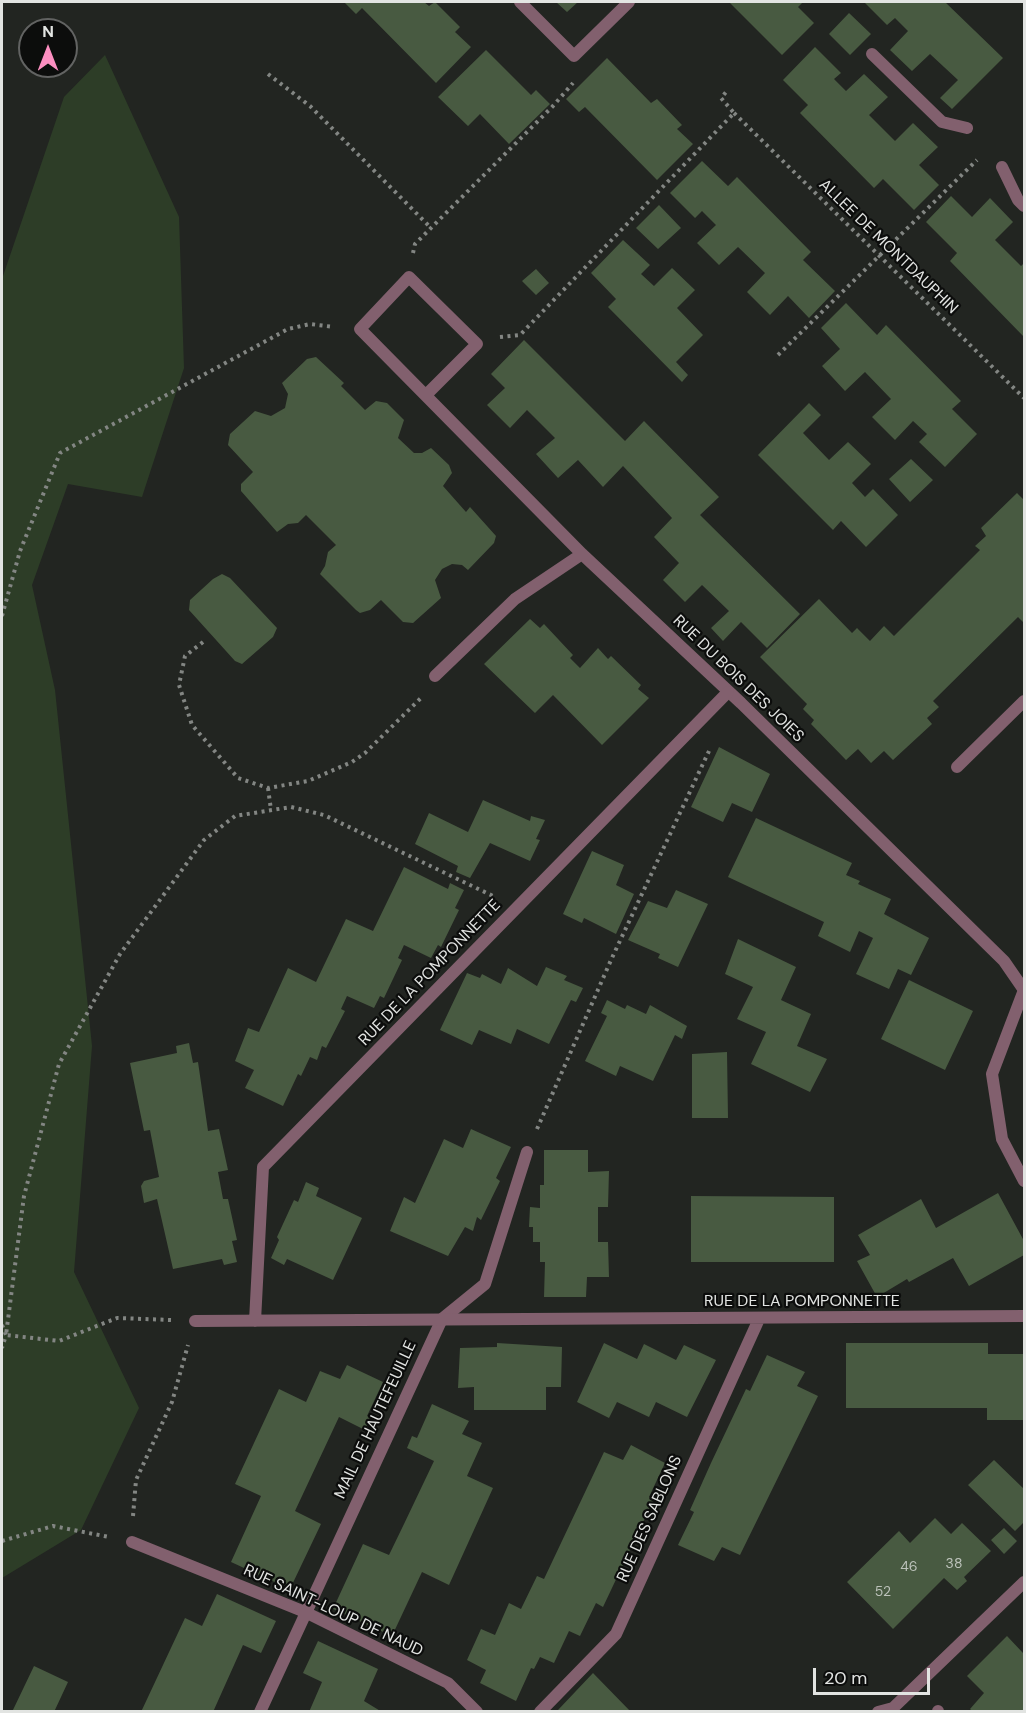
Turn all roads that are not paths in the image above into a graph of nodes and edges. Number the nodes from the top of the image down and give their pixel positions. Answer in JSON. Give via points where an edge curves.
{"nodes":[{"id":1,"x":520,"y":2,"type":"edge"},
{"id":2,"x":628,"y":2,"type":"edge"},
{"id":3,"x":872,"y":54,"type":"dead end"},
{"id":4,"x":967,"y":128,"type":"dead end"},
{"id":5,"x":1002,"y":167,"type":"dead end"},
{"id":6,"x":1024,"y":206,"type":"edge"},
{"id":7,"x":426,"y":395,"type":"junction"},
{"id":8,"x":582,"y":554,"type":"junction"},
{"id":9,"x":437,"y":674,"type":"road end"},
{"id":10,"x":728,"y":692,"type":"junction"},
{"id":11,"x":1024,"y":701,"type":"edge"},
{"id":12,"x":957,"y":767,"type":"dead end"},
{"id":13,"x":1024,"y":990,"type":"edge"},
{"id":14,"x":526,"y":1152,"type":"road end"},
{"id":15,"x":1024,"y":1181,"type":"edge"},
{"id":16,"x":1024,"y":1317,"type":"edge"},
{"id":17,"x":442,"y":1319,"type":"junction"},
{"id":18,"x":759,"y":1319,"type":"junction"},
{"id":19,"x":195,"y":1321,"type":"road end"},
{"id":20,"x":255,"y":1321,"type":"junction"},
{"id":21,"x":132,"y":1542,"type":"road end"},
{"id":22,"x":1024,"y":1582,"type":"edge"},
{"id":23,"x":305,"y":1612,"type":"junction"},
{"id":24,"x":260,"y":1712,"type":"edge"},
{"id":25,"x":477,"y":1712,"type":"edge"},
{"id":26,"x":540,"y":1712,"type":"edge"},
{"id":27,"x":878,"y":1712,"type":"edge"}],
"edges":[{"from":1,"to":2,"type":"street","via":[[574,56]]},
{"from":3,"to":4,"type":"street","via":[[942,122]]},
{"from":5,"to":6,"type":"street"},
{"from":7,"to":7,"type":"street","name":"RUE DU BOIS DES JOIES","via":[[360,329],[409,278],[477,344]]},
{"from":7,"to":8,"type":"street","name":"RUE DU BOIS DES JOIES"},
{"from":8,"to":9,"type":"street","via":[[515,599]]},
{"from":8,"to":10,"type":"street","name":"RUE DU BOIS DES JOIES"},
{"from":10,"to":13,"type":"street","name":"RUE DU BOIS DES JOIES","via":[[1004,962]]},
{"from":10,"to":20,"type":"street","name":"RUE DE LA POMPONNETTE","via":[[263,1167]]},
{"from":11,"to":12,"type":"street"},
{"from":13,"to":15,"type":"street","via":[[992,1074],[1002,1139]]},
{"from":14,"to":17,"type":"street","name":"MAIL DE HAUTEFEUILLE","via":[[485,1284]]},
{"from":16,"to":18,"type":"street","name":"RUE DE LA POMPONNETTE"},
{"from":17,"to":18,"type":"street","name":"RUE DE LA POMPONNETTE"},
{"from":17,"to":20,"type":"street","name":"RUE DE LA POMPONNETTE"},
{"from":17,"to":23,"type":"street","name":"MAIL DE HAUTEFEUILLE"},
{"from":18,"to":26,"type":"street","name":"RUE DES SABLONS","via":[[616,1635]]},
{"from":19,"to":20,"type":"street","name":"RUE DE LA POMPONNETTE"},
{"from":21,"to":23,"type":"street","name":"RUE SAINT-LOUP DE NAUD"},
{"from":22,"to":27,"type":"street","via":[[893,1708]]},
{"from":23,"to":24,"type":"street","name":"MAIL DE HAUTEFEUILLE"},
{"from":23,"to":25,"type":"street","name":"RUE SAINT-LOUP DE NAUD","via":[[448,1683]]}]}
